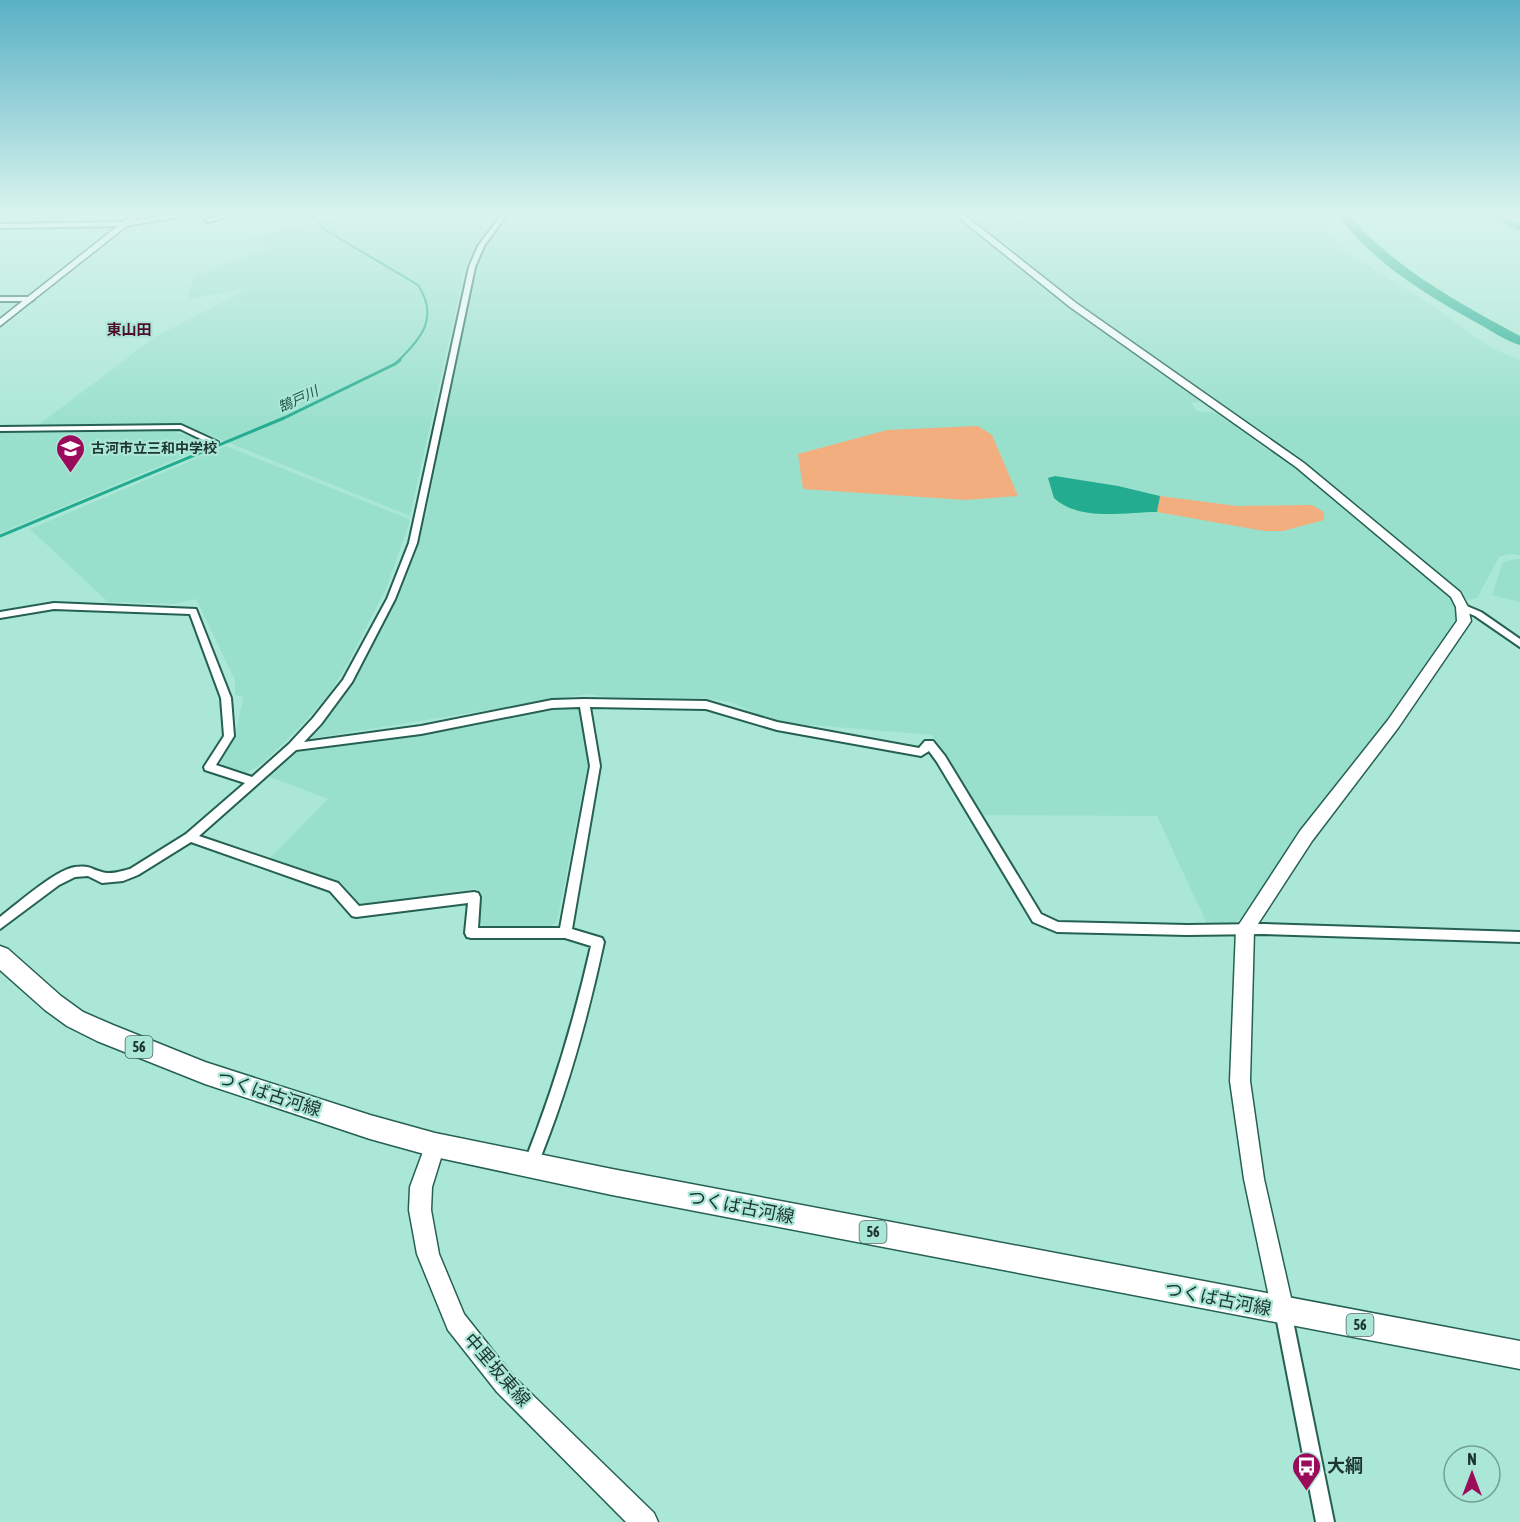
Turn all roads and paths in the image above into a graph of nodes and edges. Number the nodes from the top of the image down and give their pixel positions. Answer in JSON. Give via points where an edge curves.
{"nodes":[{"id":1,"x":50,"y":284,"type":"edge"},
{"id":2,"x":468,"y":284,"type":"edge"},
{"id":3,"x":1047,"y":284,"type":"edge"},
{"id":4,"x":0,"y":299,"type":"edge"},
{"id":5,"x":31,"y":299,"type":"junction"},
{"id":6,"x":0,"y":323,"type":"edge"},
{"id":7,"x":0,"y":429,"type":"edge"},
{"id":8,"x":214,"y":442,"type":"dead end"},
{"id":9,"x":1462,"y":607,"type":"junction"},
{"id":10,"x":0,"y":615,"type":"edge"},
{"id":11,"x":1520,"y":644,"type":"edge"},
{"id":12,"x":584,"y":703,"type":"junction"},
{"id":13,"x":293,"y":747,"type":"junction"},
{"id":14,"x":254,"y":782,"type":"junction"},
{"id":15,"x":190,"y":837,"type":"junction"},
{"id":16,"x":0,"y":924,"type":"edge"},
{"id":17,"x":1245,"y":929,"type":"junction"},
{"id":18,"x":565,"y":933,"type":"junction"},
{"id":19,"x":1520,"y":937,"type":"edge"},
{"id":20,"x":0,"y":956,"type":"edge"},
{"id":21,"x":435,"y":1145,"type":"junction"},
{"id":22,"x":529,"y":1167,"type":"junction"},
{"id":23,"x":1283,"y":1311,"type":"junction"},
{"id":24,"x":1520,"y":1355,"type":"edge"},
{"id":25,"x":645,"y":1522,"type":"edge"},
{"id":26,"x":1325,"y":1522,"type":"edge"}],
"edges":[{"from":1,"to":5,"type":"street"},
{"from":2,"to":13,"type":"street","via":[[419,518],[403,570],[347,682]]},
{"from":3,"to":9,"type":"street","via":[[1300,465],[1456,595]]},
{"from":4,"to":5,"type":"street"},
{"from":5,"to":6,"type":"street"},
{"from":7,"to":8,"type":"street","via":[[181,427]]},
{"from":9,"to":11,"type":"street"},
{"from":9,"to":17,"type":"street","via":[[1464,621],[1393,723],[1306,836]]},
{"from":10,"to":14,"type":"street","via":[[54,606],[193,611],[226,698],[229,736],[209,766]]},
{"from":12,"to":13,"type":"street","via":[[552,704],[422,730]]},
{"from":12,"to":17,"type":"street","via":[[706,705],[777,726],[921,752],[929,744],[1037,918],[1057,927]]},
{"from":12,"to":18,"type":"street","via":[[595,766]]},
{"from":13,"to":14,"type":"street"},
{"from":14,"to":15,"type":"street"},
{"from":15,"to":16,"type":"street","via":[[123,876],[102,878],[89,871],[73,872]]},
{"from":15,"to":18,"type":"street","via":[[334,887],[356,912],[474,897],[471,933]]},
{"from":17,"to":19,"type":"street"},
{"from":17,"to":23,"type":"street","via":[[1240,1081],[1254,1179]]},
{"from":18,"to":22,"type":"street","via":[[598,942],[575,1038]]},
{"from":20,"to":21,"type":"main road","name":"つくば古河線","number":"56","via":[[52,1003],[105,1034],[205,1074]]},
{"from":21,"to":22,"type":"main road","name":"つくば古河線","number":"56"},
{"from":21,"to":25,"type":"street","name":"中里坂東線","via":[[421,1186],[420,1210],[428,1254],[456,1322],[505,1384]]},
{"from":22,"to":23,"type":"main road","name":"つくば古河線","number":"56"},
{"from":23,"to":24,"type":"main road","name":"つくば古河線","number":"56"},
{"from":23,"to":26,"type":"street"}]}
